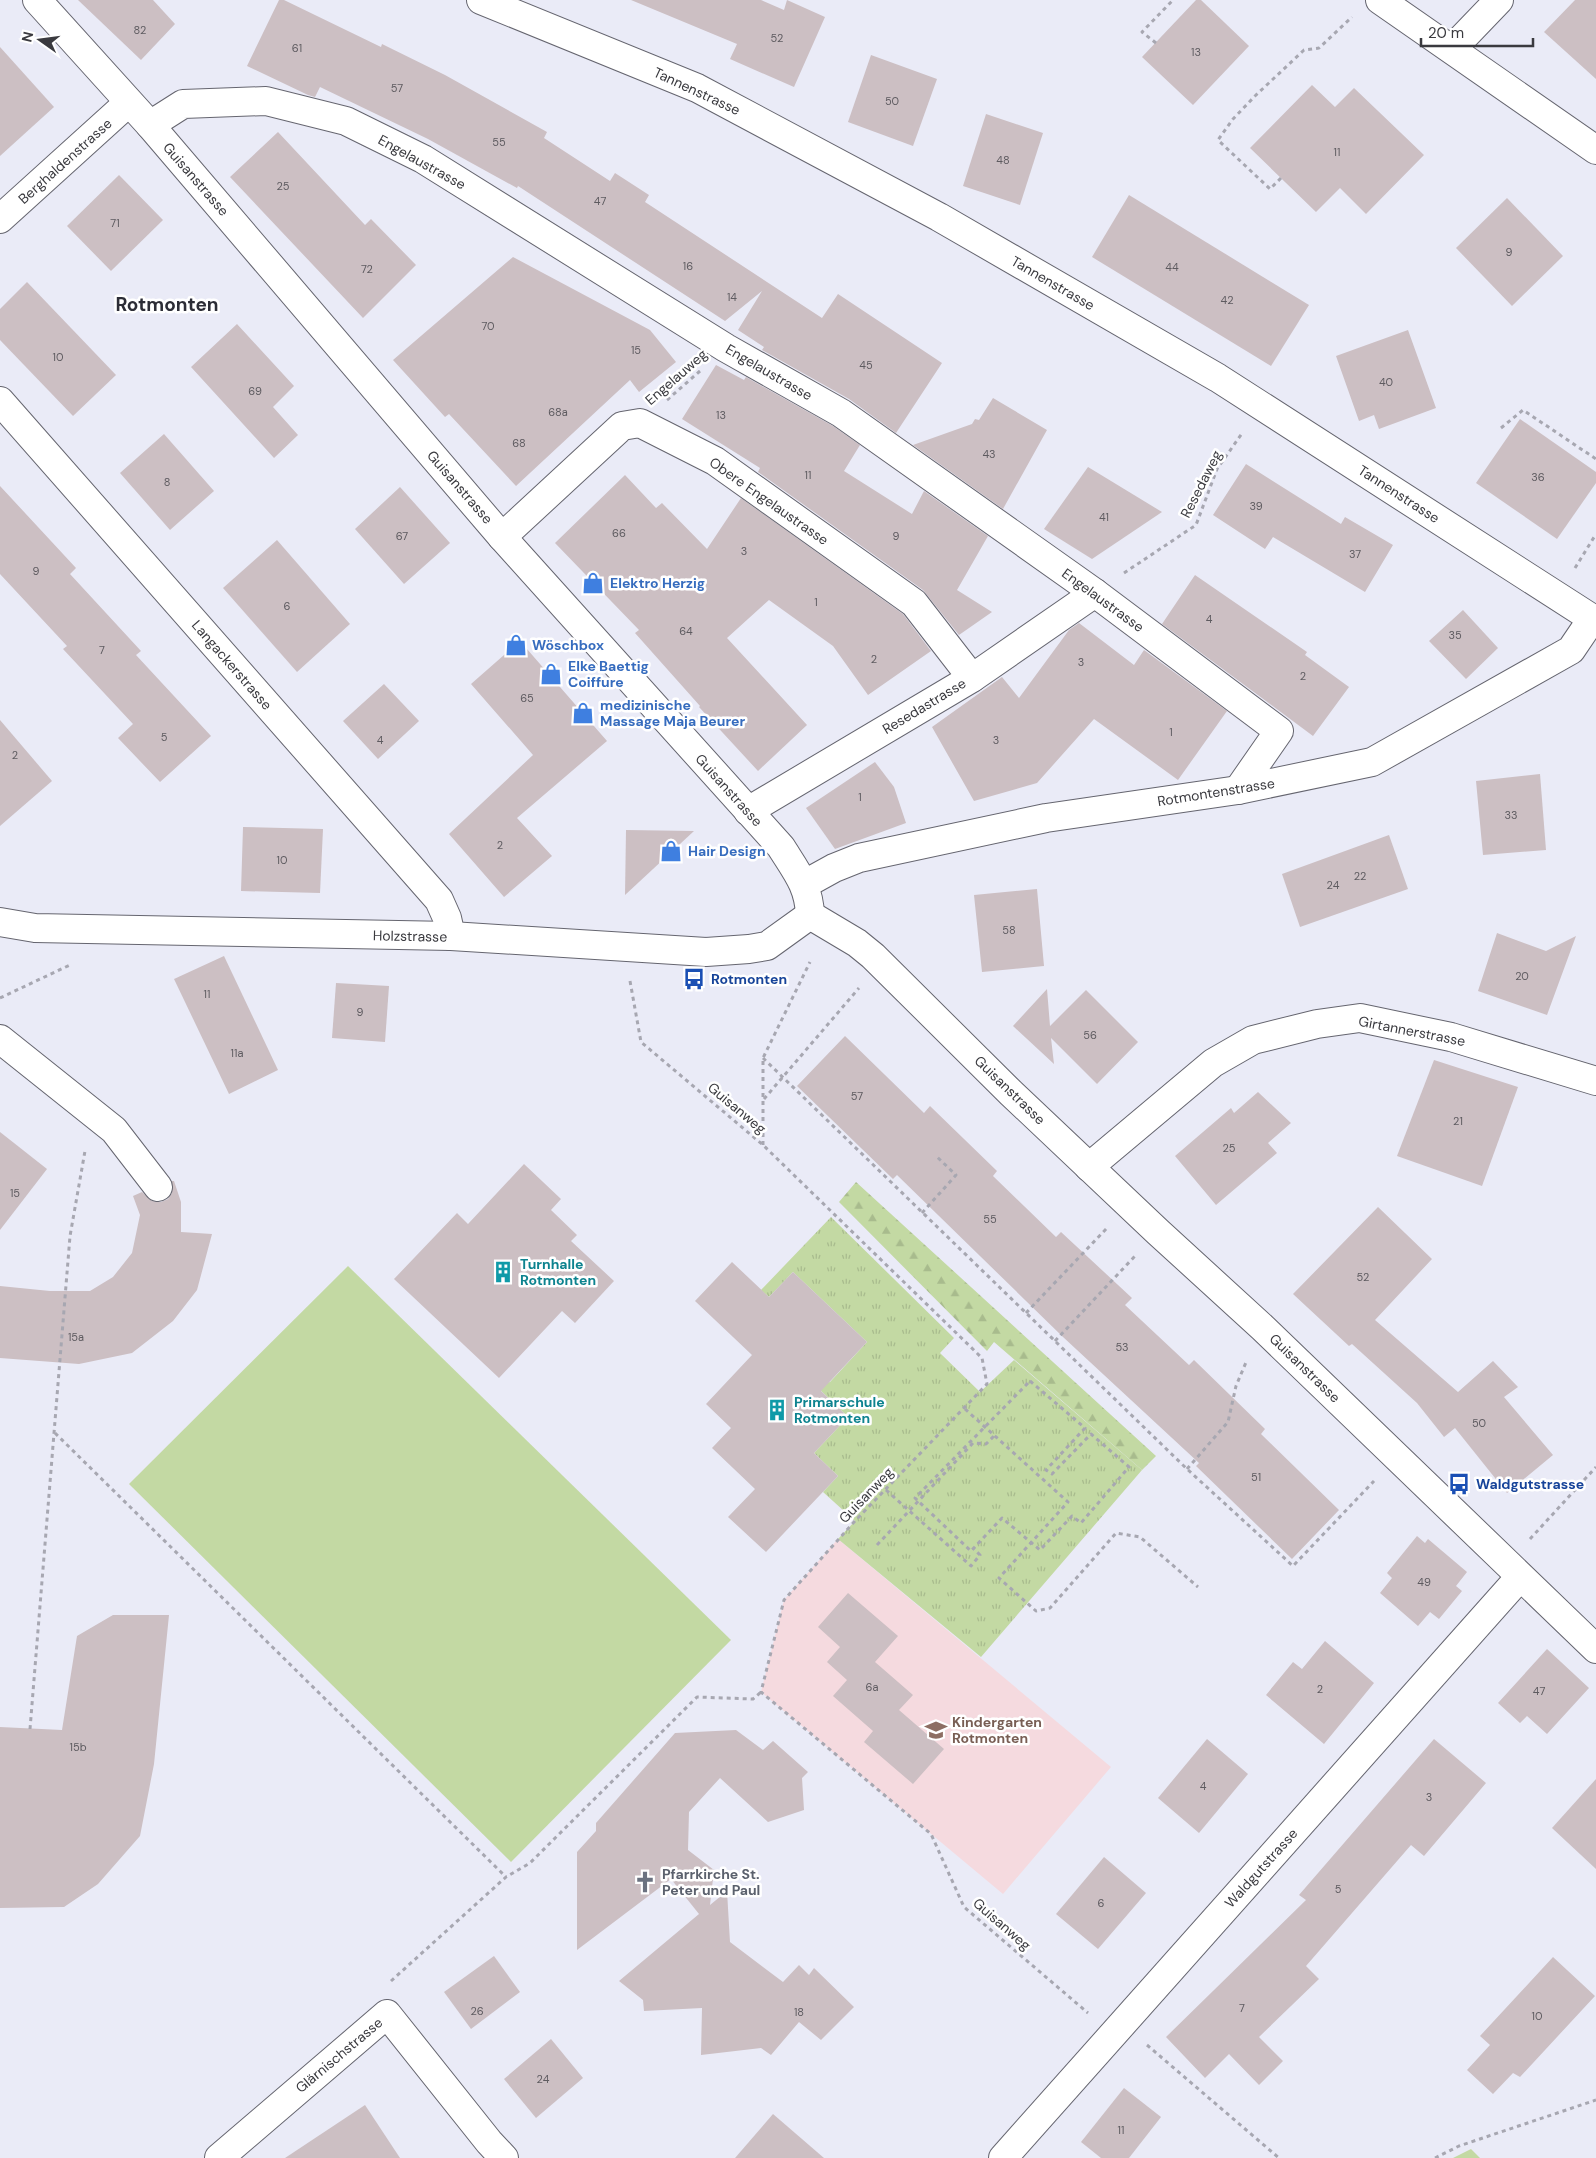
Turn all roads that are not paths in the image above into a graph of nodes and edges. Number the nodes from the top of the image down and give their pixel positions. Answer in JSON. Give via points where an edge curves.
{"nodes":[{"id":1,"x":37,"y":0,"type":"edge"},
{"id":2,"x":481,"y":0,"type":"edge"},
{"id":3,"x":1499,"y":0,"type":"edge"},
{"id":4,"x":1369,"y":5,"type":"edge"},
{"id":5,"x":1452,"y":49,"type":"junction"},
{"id":6,"x":128,"y":103,"type":"junction"},
{"id":7,"x":150,"y":126,"type":"junction"},
{"id":8,"x":1596,"y":150,"type":"edge"},
{"id":9,"x":0,"y":219,"type":"edge"},
{"id":10,"x":0,"y":401,"type":"edge"},
{"id":11,"x":502,"y":537,"type":"junction"},
{"id":12,"x":1095,"y":593,"type":"junction"},
{"id":13,"x":1594,"y":620,"type":"edge"},
{"id":14,"x":972,"y":678,"type":"junction"},
{"id":15,"x":1238,"y":790,"type":"junction"},
{"id":16,"x":748,"y":811,"type":"junction"},
{"id":17,"x":805,"y":884,"type":"junction"},
{"id":18,"x":810,"y":916,"type":"junction"},
{"id":19,"x":0,"y":922,"type":"edge"},
{"id":20,"x":451,"y":936,"type":"junction"},
{"id":21,"x":0,"y":1038,"type":"edge"},
{"id":22,"x":1596,"y":1081,"type":"edge"},
{"id":23,"x":1089,"y":1167,"type":"junction"},
{"id":24,"x":158,"y":1187,"type":"dead end"},
{"id":25,"x":1520,"y":1577,"type":"junction"},
{"id":26,"x":1596,"y":1649,"type":"edge"},
{"id":27,"x":219,"y":2158,"type":"edge"},
{"id":28,"x":504,"y":2158,"type":"edge"},
{"id":29,"x":1003,"y":2158,"type":"edge"}],
"edges":[{"from":1,"to":6,"type":"street","name":"Guisanstrasse"},
{"from":2,"to":13,"type":"street","name":"Tannenstrasse","via":[[697,88],[939,217],[1262,405]]},
{"from":3,"to":5,"type":"street"},
{"from":4,"to":5,"type":"street"},
{"from":5,"to":8,"type":"street"},
{"from":6,"to":7,"type":"street","name":"Guisanstrasse"},
{"from":6,"to":9,"type":"street","name":"Berghaldenstrasse"},
{"from":7,"to":11,"type":"street","name":"Guisanstrasse"},
{"from":7,"to":12,"type":"street","name":"Engelaustrasse","via":[[183,104],[266,101],[346,121],[423,159],[726,348],[841,413]]},
{"from":10,"to":20,"type":"street","name":"Langackerstrasse","via":[[439,900]]},
{"from":11,"to":14,"type":"street","name":"Obere Engelaustrasse","via":[[622,426],[640,423],[715,461],[914,603]]},
{"from":11,"to":16,"type":"street","name":"Guisanstrasse"},
{"from":12,"to":14,"type":"street","name":"Resedastrasse"},
{"from":12,"to":15,"type":"street","name":"Engelaustrasse","via":[[1279,731]]},
{"from":13,"to":15,"type":"street","name":"Rotmontenstrasse","via":[[1571,650],[1372,762]]},
{"from":14,"to":16,"type":"street","name":"Resedastrasse"},
{"from":15,"to":17,"type":"street","name":"Rotmontenstrasse","via":[[1046,818],[859,858]]},
{"from":16,"to":17,"type":"street","name":"Guisanstrasse","via":[[781,847]]},
{"from":17,"to":18,"type":"street","name":"Guisanstrasse"},
{"from":18,"to":20,"type":"street","name":"Holzstrasse","via":[[767,946],[715,951]]},
{"from":18,"to":23,"type":"street","name":"Guisanstrasse","via":[[873,956]]},
{"from":19,"to":20,"type":"street","name":"Holzstrasse","via":[[35,928]]},
{"from":21,"to":24,"type":"street","via":[[114,1130]]},
{"from":22,"to":23,"type":"street","name":"Girtannerstrasse","via":[[1452,1037],[1360,1018],[1317,1024],[1253,1040],[1212,1063]]},
{"from":23,"to":25,"type":"street","name":"Guisanstrasse","via":[[1263,1328]]},
{"from":25,"to":26,"type":"street","name":"Guisanstrasse"},
{"from":25,"to":29,"type":"street","name":"Waldgutstrasse"},
{"from":27,"to":28,"type":"street","name":"Glärnischstrasse","via":[[387,2014]]}]}
